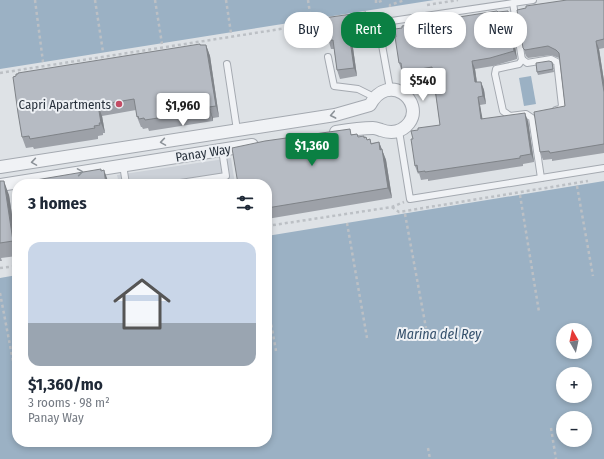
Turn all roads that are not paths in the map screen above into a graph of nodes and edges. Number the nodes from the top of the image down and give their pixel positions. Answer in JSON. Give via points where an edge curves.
{"nodes":[{"id":1,"x":533,"y":0,"type":"edge"},
{"id":2,"x":513,"y":3,"type":"junction"},
{"id":3,"x":328,"y":57,"type":"dead end"},
{"id":4,"x":522,"y":59,"type":"junction"},
{"id":5,"x":227,"y":64,"type":"dead end"},
{"id":6,"x":390,"y":89,"type":"junction"},
{"id":7,"x":374,"y":97,"type":"junction"},
{"id":8,"x":552,"y":111,"type":"edge"},
{"id":9,"x":538,"y":113,"type":"edge"},
{"id":10,"x":532,"y":118,"type":"junction"},
{"id":11,"x":237,"y":130,"type":"junction"},
{"id":12,"x":399,"y":131,"type":"junction"},
{"id":13,"x":326,"y":133,"type":"edge"},
{"id":14,"x":266,"y":143,"type":"edge"},
{"id":15,"x":222,"y":150,"type":"junction"},
{"id":16,"x":123,"y":165,"type":"junction"},
{"id":17,"x":0,"y":167,"type":"edge"},
{"id":18,"x":604,"y":168,"type":"edge"},
{"id":19,"x":541,"y":178,"type":"junction"},
{"id":20,"x":37,"y":179,"type":"edge"},
{"id":21,"x":125,"y":179,"type":"edge"},
{"id":22,"x":206,"y":179,"type":"edge"},
{"id":23,"x":12,"y":183,"type":"edge"},
{"id":24,"x":0,"y":185,"type":"edge"}],
"edges":[{"from":1,"to":2,"type":"lane"},
{"from":2,"to":4,"type":"lane"},
{"from":2,"to":6,"type":"lane","via":[[378,23]]},
{"from":3,"to":7,"type":"lane","via":[[334,86],[358,89]]},
{"from":4,"to":8,"type":"lane","via":[[527,63],[552,60],[557,62],[562,106]]},
{"from":4,"to":10,"type":"lane","via":[[518,64],[496,69],[495,74],[502,111],[510,116],[526,114]]},
{"from":5,"to":11,"type":"lane"},
{"from":6,"to":7,"type":"street","name":"Panay Way"},
{"from":6,"to":12,"type":"street","via":[[406,95],[413,111],[410,121]]},
{"from":7,"to":11,"type":"street","name":"Panay Way","one_way":true,"via":[[370,105],[335,115]]},
{"from":9,"to":10,"type":"lane"},
{"from":10,"to":19,"type":"lane"},
{"from":11,"to":17,"type":"street","name":"Panay Way","one_way":true},
{"from":12,"to":13,"type":"street","via":[[390,132],[375,128]]},
{"from":12,"to":19,"type":"lane","via":[[410,199]]},
{"from":14,"to":15,"type":"street","name":"Panay Way"},
{"from":15,"to":16,"type":"street","name":"Panay Way"},
{"from":15,"to":22,"type":"lane","via":[[226,176]]},
{"from":20,"to":16,"type":"street","name":"Panay Way","one_way":true},
{"from":16,"to":21,"type":"lane"},
{"from":18,"to":19,"type":"lane"},
{"from":24,"to":23,"type":"street","name":"Panay Way","one_way":true}]}
